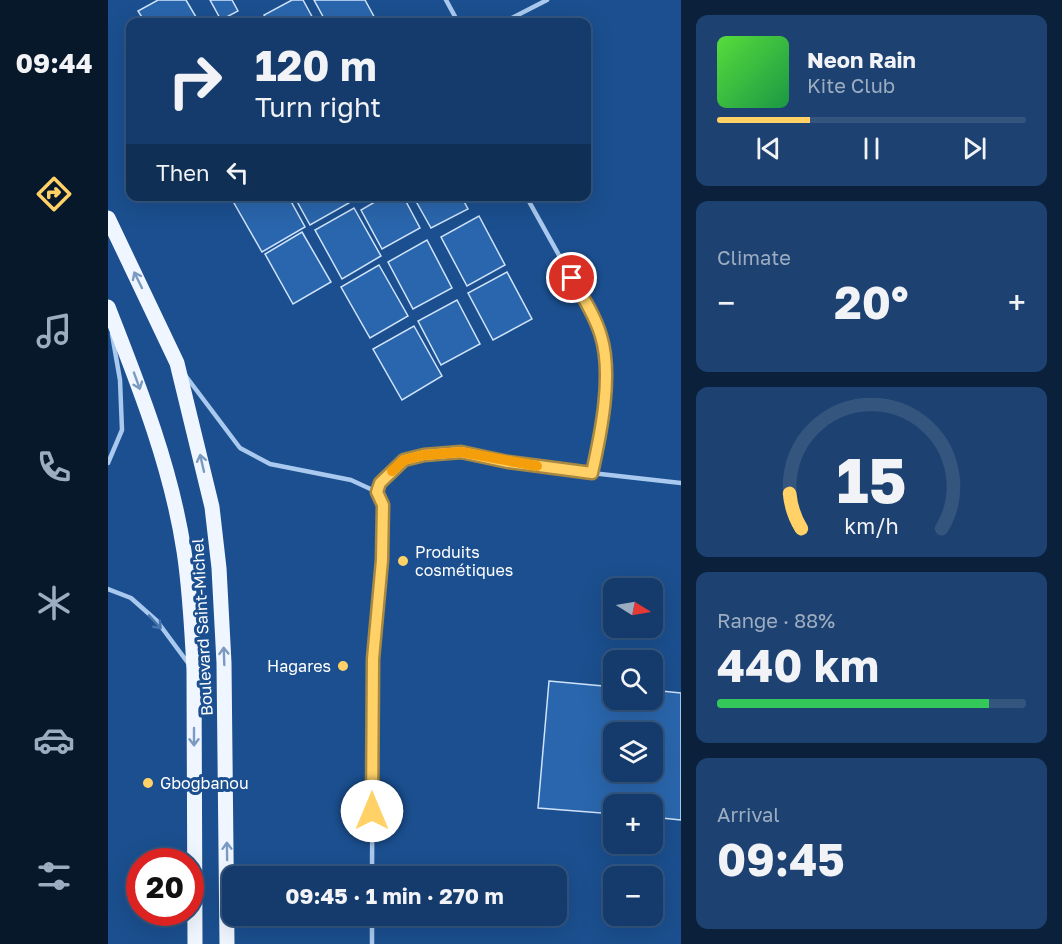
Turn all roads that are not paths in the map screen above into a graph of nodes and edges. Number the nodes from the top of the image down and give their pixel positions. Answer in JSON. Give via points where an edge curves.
{"nodes":[{"id":1,"x":446,"y":0,"type":"edge"},
{"id":2,"x":547,"y":0,"type":"edge"},
{"id":3,"x":456,"y":18,"type":"edge"},
{"id":4,"x":512,"y":18,"type":"edge"},
{"id":5,"x":529,"y":201,"type":"edge"},
{"id":6,"x":108,"y":218,"type":"edge"},
{"id":7,"x":108,"y":309,"type":"edge"},
{"id":8,"x":177,"y":363,"type":"junction"},
{"id":9,"x":108,"y":463,"type":"edge"},
{"id":10,"x":592,"y":473,"type":"junction"},
{"id":11,"x":681,"y":483,"type":"edge"},
{"id":12,"x":377,"y":492,"type":"junction"},
{"id":13,"x":108,"y":589,"type":"edge"},
{"id":14,"x":194,"y":670,"type":"junction"},
{"id":15,"x":372,"y":866,"type":"edge"},
{"id":16,"x":372,"y":926,"type":"edge"},
{"id":17,"x":195,"y":944,"type":"edge"},
{"id":18,"x":227,"y":944,"type":"edge"},
{"id":19,"x":372,"y":944,"type":"edge"}],
"edges":[{"from":1,"to":3,"type":"lane"},
{"from":2,"to":4,"type":"lane"},
{"from":5,"to":10,"type":"lane","via":[[602,338],[605,392]]},
{"from":8,"to":6,"type":"main road","name":"Boulevard Saint-Michel","one_way":true},
{"from":7,"to":9,"type":"lane","via":[[120,380],[122,430]]},
{"from":7,"to":14,"type":"main road","name":"Boulevard Saint-Michel","one_way":true,"via":[[161,450],[178,517]]},
{"from":8,"to":12,"type":"lane","via":[[240,448],[270,464],[351,480]]},
{"from":18,"to":8,"type":"main road","name":"Boulevard Saint-Michel","one_way":true,"via":[[219,568],[212,507]]},
{"from":10,"to":11,"type":"lane"},
{"from":10,"to":12,"type":"lane","via":[[461,452],[424,455],[404,460],[380,483]]},
{"from":12,"to":15,"type":"lane","via":[[383,505],[373,659]]},
{"from":13,"to":14,"type":"lane","one_way":true,"via":[[131,598],[157,621]]},
{"from":14,"to":17,"type":"main road","name":"Boulevard Saint-Michel","one_way":true},
{"from":16,"to":19,"type":"lane"}]}
